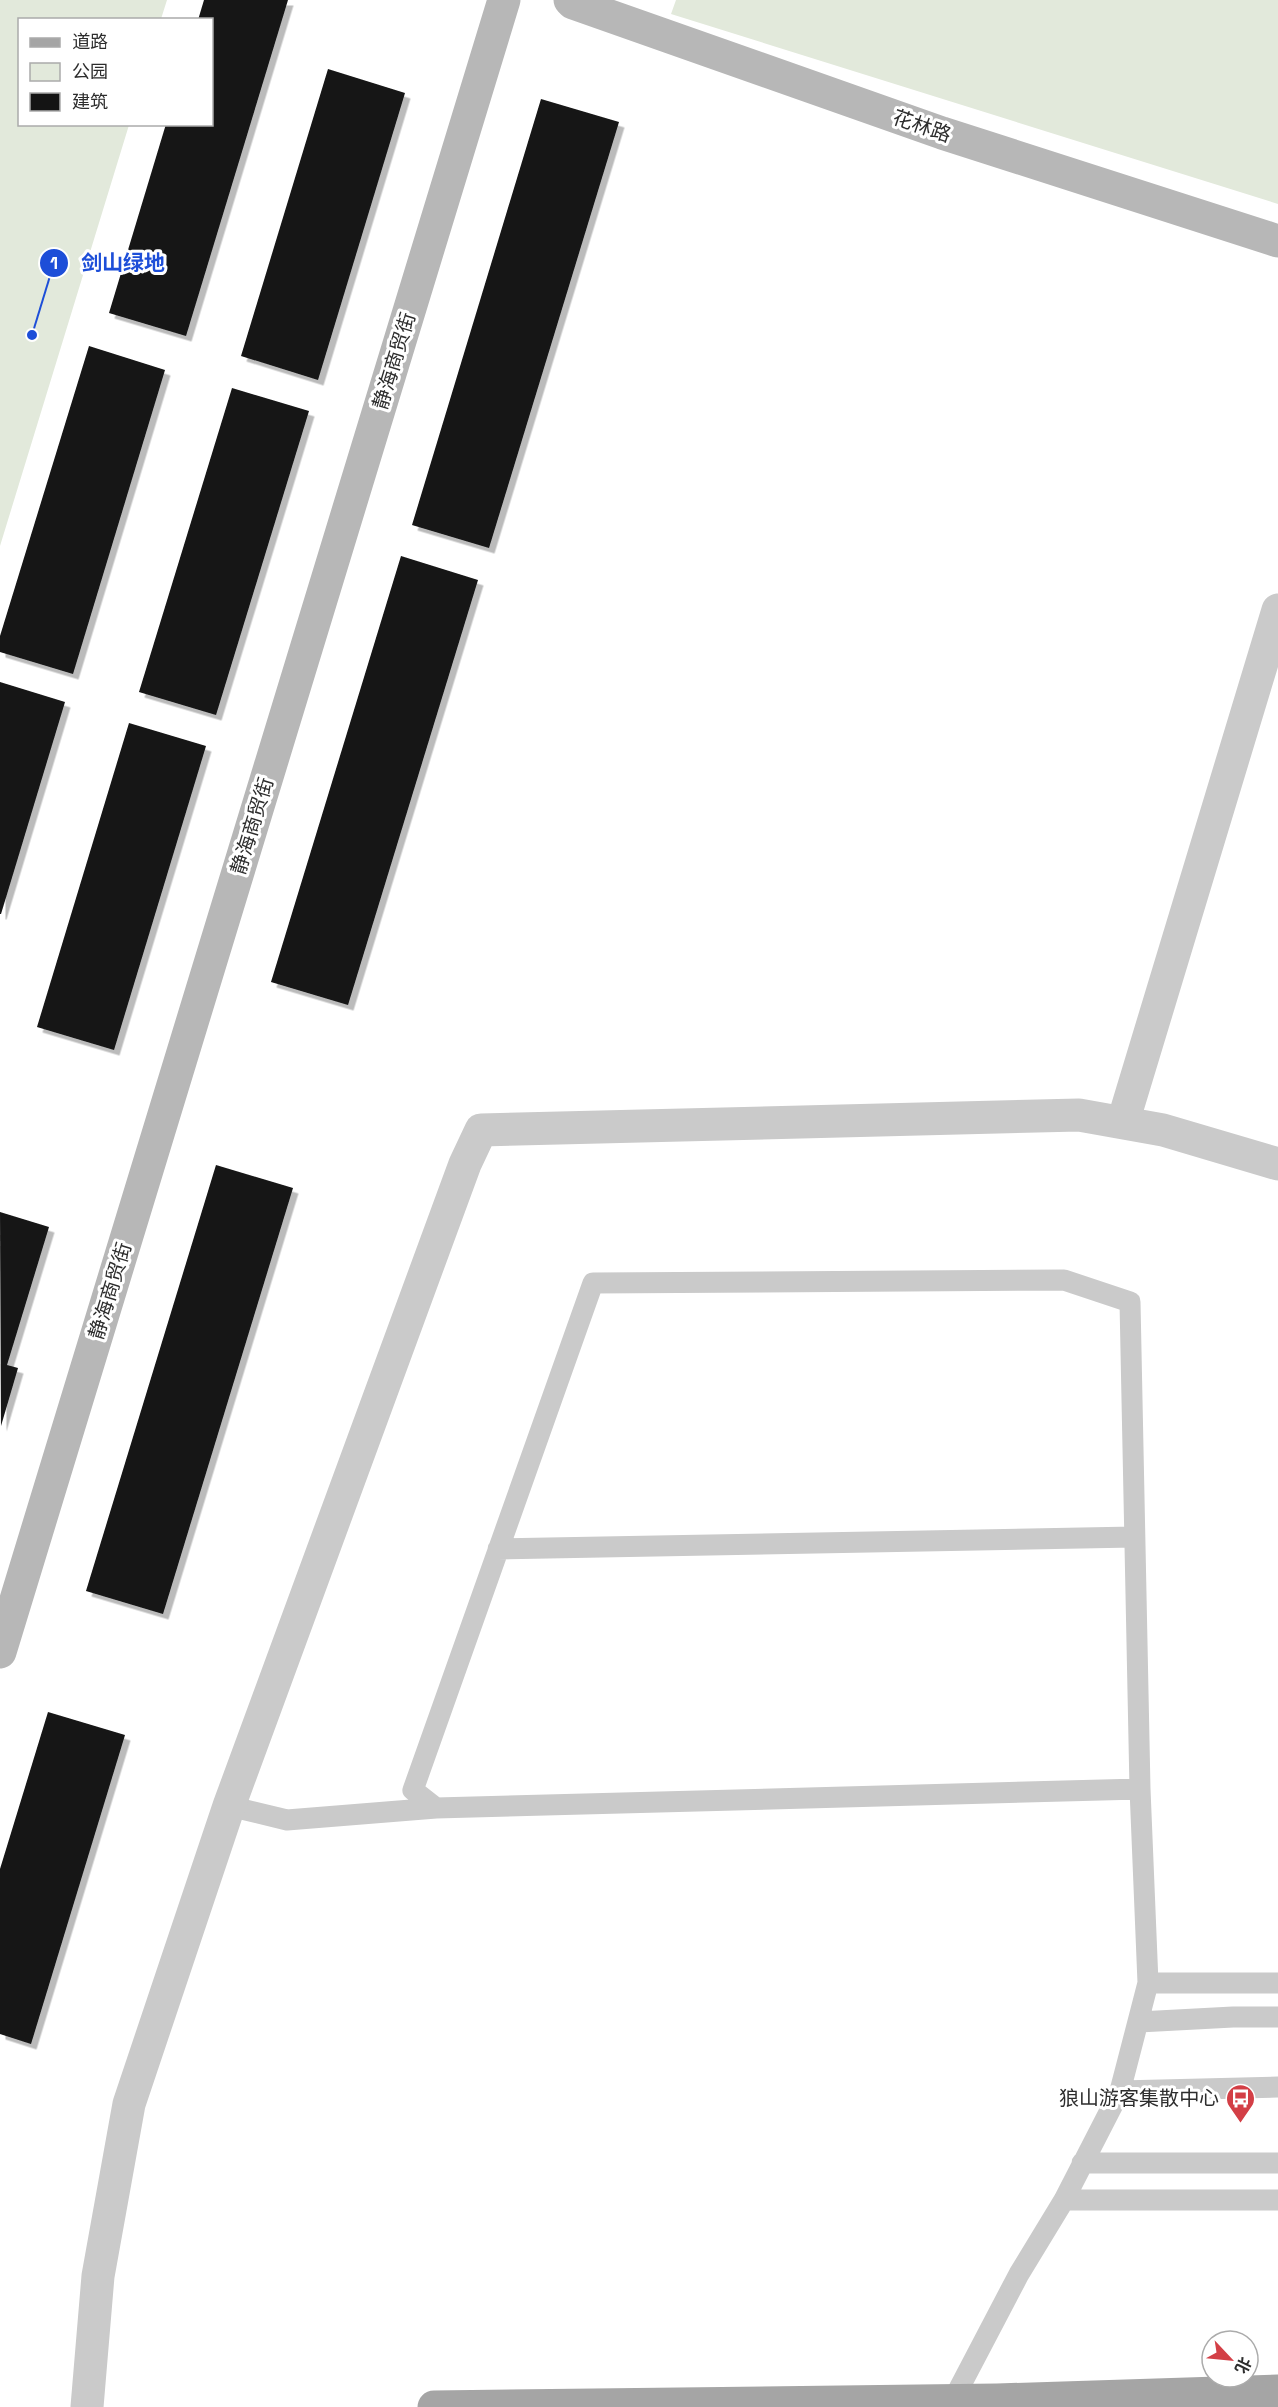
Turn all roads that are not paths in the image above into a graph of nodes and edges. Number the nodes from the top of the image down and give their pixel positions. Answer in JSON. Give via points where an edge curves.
{"nodes":[{"id":1,"x":504,"y":0,"type":"edge"},
{"id":2,"x":570,"y":0,"type":"edge"},
{"id":3,"x":1278,"y":241,"type":"edge"},
{"id":4,"x":1278,"y":610,"type":"edge"},
{"id":5,"x":1123,"y":1122,"type":"junction"},
{"id":6,"x":1278,"y":1164,"type":"edge"},
{"id":7,"x":1134,"y":1537,"type":"junction"},
{"id":8,"x":498,"y":1549,"type":"junction"},
{"id":9,"x":0,"y":1652,"type":"edge"},
{"id":10,"x":1140,"y":1789,"type":"junction"},
{"id":11,"x":229,"y":1806,"type":"junction"},
{"id":12,"x":436,"y":1808,"type":"junction"},
{"id":13,"x":1148,"y":1983,"type":"junction"},
{"id":14,"x":1278,"y":1983,"type":"edge"},
{"id":15,"x":1278,"y":2018,"type":"edge"},
{"id":16,"x":1139,"y":2022,"type":"junction"},
{"id":17,"x":1278,"y":2087,"type":"edge"},
{"id":18,"x":1120,"y":2091,"type":"junction"},
{"id":19,"x":1082,"y":2163,"type":"junction"},
{"id":20,"x":1278,"y":2163,"type":"edge"},
{"id":21,"x":1065,"y":2200,"type":"junction"},
{"id":22,"x":1278,"y":2200,"type":"edge"},
{"id":23,"x":1278,"y":2391,"type":"edge"},
{"id":24,"x":953,"y":2404,"type":"edge"},
{"id":25,"x":87,"y":2407,"type":"edge"},
{"id":26,"x":434,"y":2407,"type":"edge"}],
"edges":[{"from":1,"to":9,"type":"street","name":"静海商贸街"},
{"from":2,"to":3,"type":"street","name":"花林路","via":[[942,133]]},
{"from":4,"to":5,"type":"street"},
{"from":5,"to":6,"type":"street"},
{"from":5,"to":11,"type":"street","via":[[1079,1115],[481,1130],[465,1164]]},
{"from":7,"to":8,"type":"lane"},
{"from":7,"to":8,"type":"lane","via":[[1130,1302],[1064,1280],[593,1282]]},
{"from":7,"to":10,"type":"lane"},
{"from":8,"to":12,"type":"lane","via":[[413,1790]]},
{"from":10,"to":12,"type":"lane"},
{"from":10,"to":13,"type":"lane"},
{"from":11,"to":12,"type":"lane","via":[[287,1820]]},
{"from":11,"to":25,"type":"street","via":[[129,2104],[98,2276]]},
{"from":13,"to":14,"type":"lane"},
{"from":13,"to":16,"type":"lane"},
{"from":15,"to":16,"type":"lane"},
{"from":16,"to":18,"type":"lane"},
{"from":17,"to":18,"type":"lane"},
{"from":18,"to":19,"type":"lane"},
{"from":19,"to":20,"type":"lane"},
{"from":19,"to":21,"type":"lane"},
{"from":21,"to":22,"type":"lane"},
{"from":21,"to":24,"type":"lane","via":[[1019,2274]]},
{"from":23,"to":24,"type":"main road"},
{"from":24,"to":26,"type":"main road"}]}
